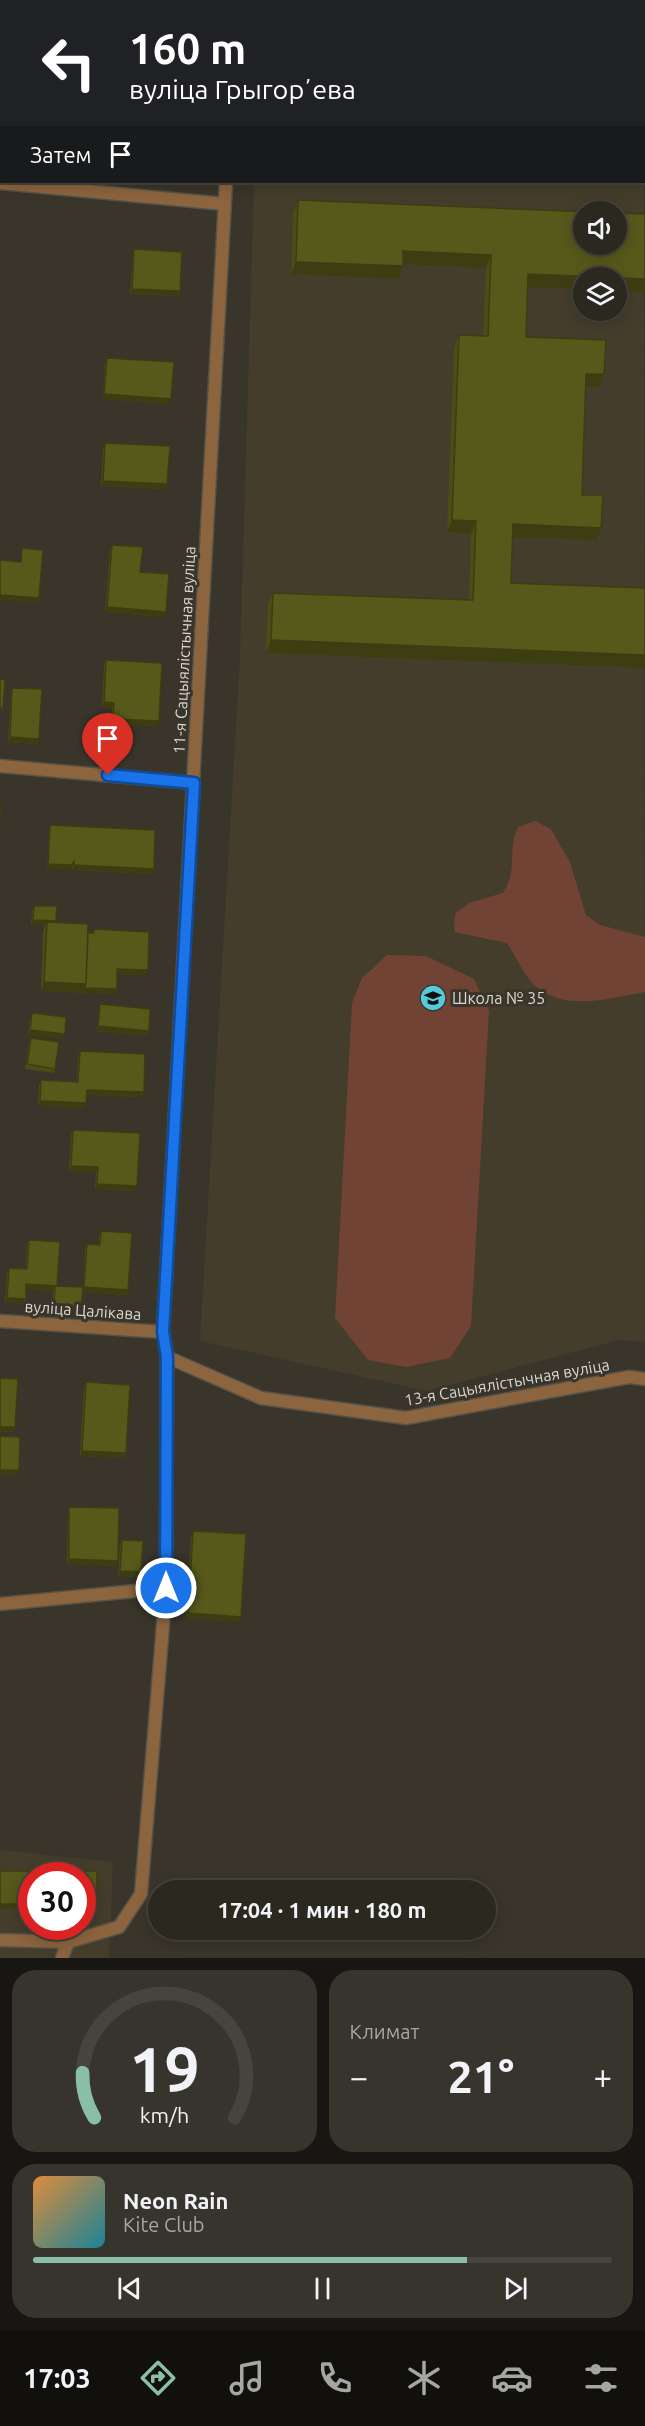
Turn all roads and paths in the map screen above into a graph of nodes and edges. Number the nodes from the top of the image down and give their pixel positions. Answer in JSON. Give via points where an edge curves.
{"nodes":[{"id":1,"x":0,"y":183,"type":"edge"},
{"id":2,"x":226,"y":183,"type":"edge"},
{"id":3,"x":225,"y":204,"type":"junction"},
{"id":4,"x":0,"y":766,"type":"edge"},
{"id":5,"x":194,"y":783,"type":"junction"},
{"id":6,"x":0,"y":1321,"type":"edge"},
{"id":7,"x":163,"y":1332,"type":"junction"},
{"id":8,"x":167,"y":1357,"type":"junction"},
{"id":9,"x":645,"y":1379,"type":"edge"},
{"id":10,"x":166,"y":1588,"type":"junction"},
{"id":11,"x":0,"y":1604,"type":"edge"},
{"id":12,"x":0,"y":1940,"type":"edge"},
{"id":13,"x":69,"y":1942,"type":"junction"},
{"id":14,"x":62,"y":1958,"type":"edge"}],
"edges":[{"from":1,"to":3,"type":"street"},
{"from":2,"to":3,"type":"street","name":"11-я Сацыялістычная вуліца"},
{"from":3,"to":5,"type":"street","name":"11-я Сацыялістычная вуліца"},
{"from":4,"to":5,"type":"street"},
{"from":5,"to":7,"type":"street","name":"11-я Сацыялістычная вуліца"},
{"from":6,"to":7,"type":"street","name":"вуліца Цалікава"},
{"from":7,"to":8,"type":"street","name":"11-я Сацыялістычная вуліца"},
{"from":8,"to":9,"type":"street","name":"13-я Сацыялістычная вуліца","via":[[261,1398],[406,1418],[629,1377]]},
{"from":8,"to":10,"type":"street","name":"11-я Сацыялістычная вуліца"},
{"from":10,"to":11,"type":"street"},
{"from":10,"to":13,"type":"street","name":"11-я Сацыялістычная вуліца","via":[[141,1894],[119,1926]]},
{"from":12,"to":13,"type":"street","name":"11-я Сацыялістычная вуліца"},
{"from":13,"to":14,"type":"street"}]}
